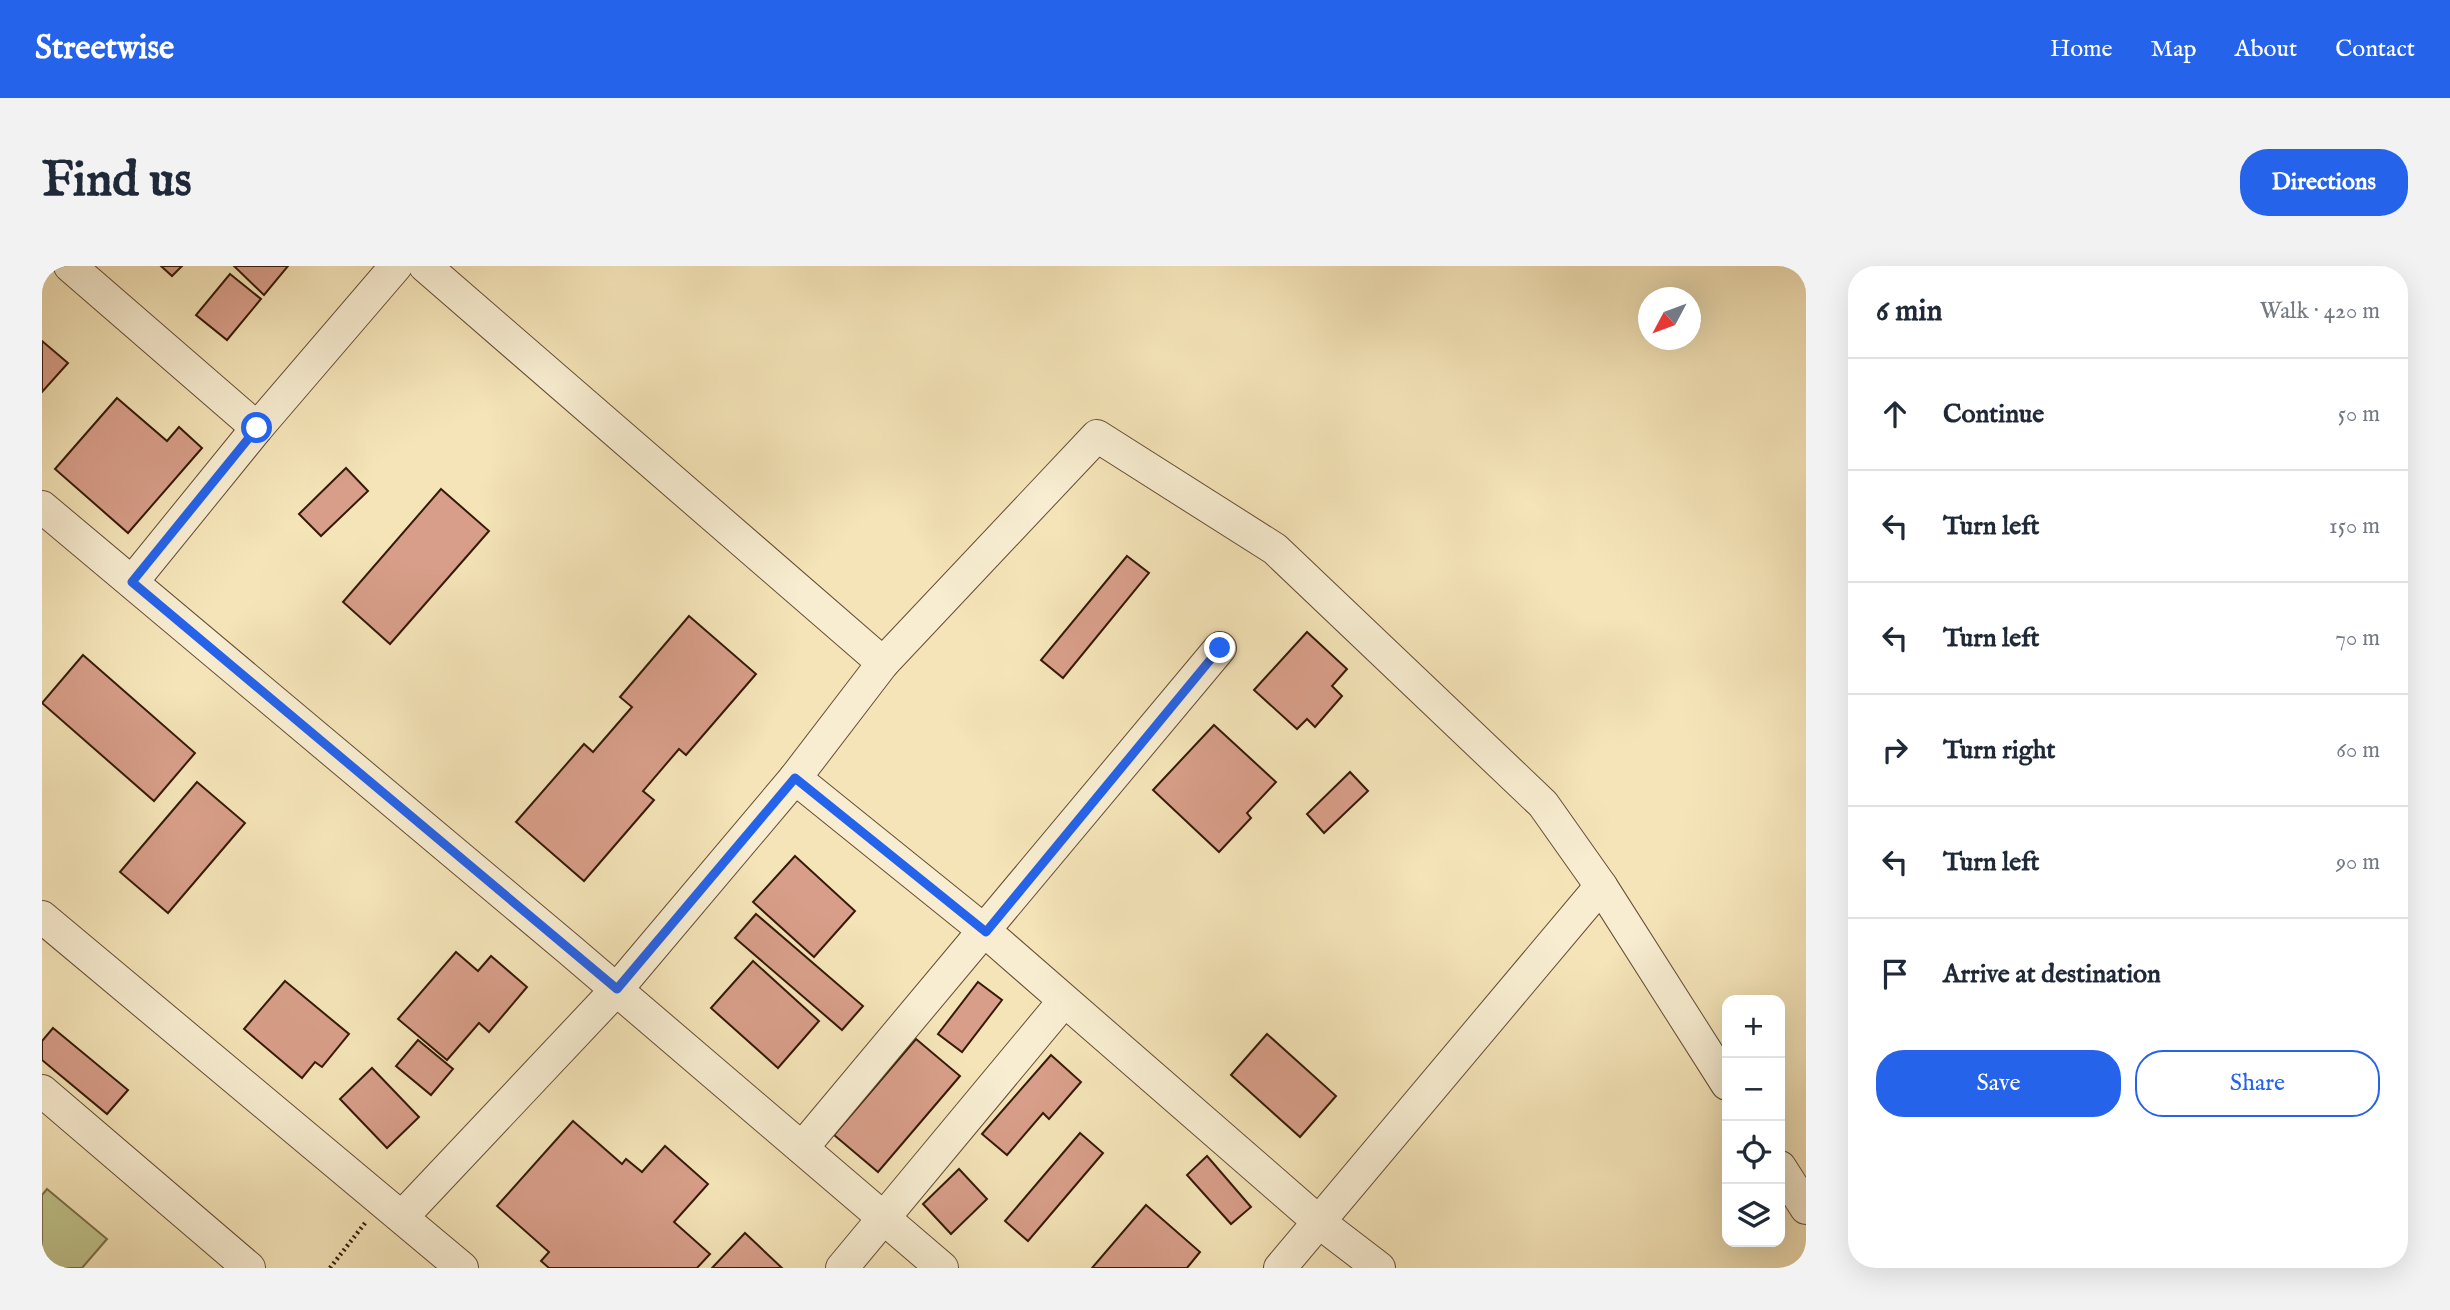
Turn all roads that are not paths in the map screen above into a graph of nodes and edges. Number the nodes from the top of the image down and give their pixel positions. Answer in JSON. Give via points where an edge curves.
{"nodes":[{"id":1,"x":70,"y":266,"type":"edge"},
{"id":2,"x":396,"y":266,"type":"edge"},
{"id":3,"x":425,"y":266,"type":"edge"},
{"id":4,"x":257,"y":428,"type":"junction"},
{"id":5,"x":42,"y":508,"type":"edge"},
{"id":6,"x":132,"y":582,"type":"junction"},
{"id":7,"x":1220,"y":648,"type":"dead end"},
{"id":8,"x":883,"y":663,"type":"junction"},
{"id":9,"x":795,"y":778,"type":"junction"},
{"id":10,"x":1601,"y":886,"type":"junction"},
{"id":11,"x":42,"y":917,"type":"edge"},
{"id":12,"x":986,"y":932,"type":"junction"},
{"id":13,"x":617,"y":989,"type":"junction"},
{"id":14,"x":1064,"y":1001,"type":"junction"},
{"id":15,"x":1722,"y":1076,"type":"edge"},
{"id":16,"x":46,"y":1104,"type":"edge"},
{"id":17,"x":802,"y":1148,"type":"junction"},
{"id":18,"x":1785,"y":1175,"type":"edge"},
{"id":19,"x":1806,"y":1208,"type":"edge"},
{"id":20,"x":392,"y":1209,"type":"junction"},
{"id":21,"x":885,"y":1219,"type":"junction"},
{"id":22,"x":1319,"y":1222,"type":"junction"},
{"id":23,"x":249,"y":1268,"type":"edge"},
{"id":24,"x":462,"y":1268,"type":"edge"},
{"id":25,"x":842,"y":1268,"type":"edge"},
{"id":26,"x":942,"y":1268,"type":"edge"},
{"id":27,"x":1280,"y":1268,"type":"edge"},
{"id":28,"x":1379,"y":1268,"type":"edge"}],
"edges":[{"from":1,"to":4,"type":"street"},
{"from":2,"to":4,"type":"street"},
{"from":3,"to":8,"type":"street"},
{"from":4,"to":6,"type":"street"},
{"from":5,"to":6,"type":"street"},
{"from":6,"to":13,"type":"street"},
{"from":7,"to":12,"type":"street"},
{"from":8,"to":9,"type":"street"},
{"from":8,"to":10,"type":"street","via":[[1097,436],[1275,549],[1544,804]]},
{"from":9,"to":12,"type":"street"},
{"from":9,"to":13,"type":"street"},
{"from":10,"to":15,"type":"street"},
{"from":10,"to":22,"type":"street"},
{"from":11,"to":20,"type":"street"},
{"from":12,"to":14,"type":"street"},
{"from":12,"to":17,"type":"street"},
{"from":13,"to":17,"type":"street"},
{"from":13,"to":20,"type":"street"},
{"from":14,"to":21,"type":"street"},
{"from":14,"to":22,"type":"street"},
{"from":16,"to":23,"type":"street"},
{"from":17,"to":21,"type":"street"},
{"from":18,"to":19,"type":"street"},
{"from":20,"to":24,"type":"street"},
{"from":21,"to":25,"type":"street"},
{"from":21,"to":26,"type":"street"},
{"from":22,"to":27,"type":"street"},
{"from":22,"to":28,"type":"street"}]}
